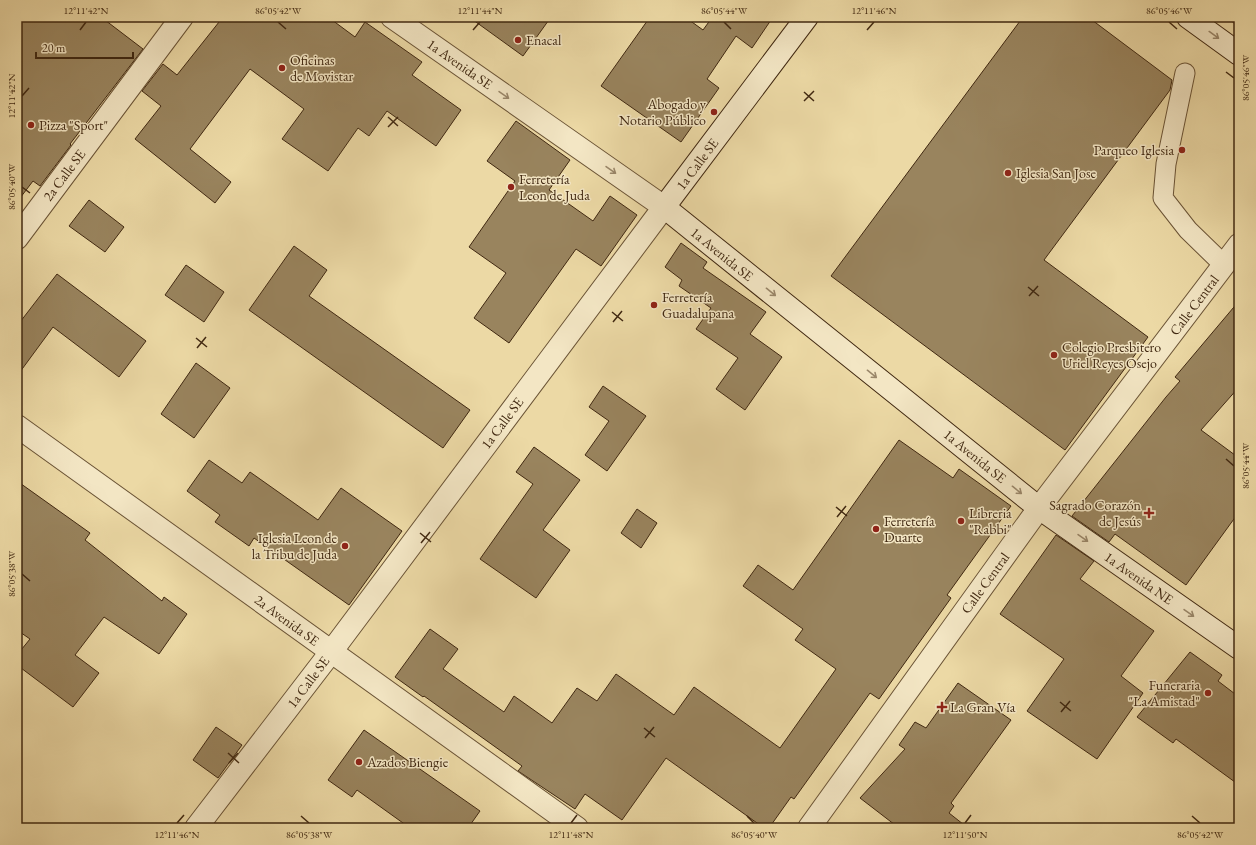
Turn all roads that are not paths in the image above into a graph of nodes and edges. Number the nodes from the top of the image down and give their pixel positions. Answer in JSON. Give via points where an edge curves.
{"nodes":[{"id":1,"x":182,"y":17,"type":"edge"},
{"id":2,"x":392,"y":17,"type":"edge"},
{"id":3,"x":807,"y":17,"type":"edge"},
{"id":4,"x":1188,"y":17,"type":"edge"},
{"id":5,"x":1239,"y":54,"type":"edge"},
{"id":6,"x":1185,"y":73,"type":"dead end"},
{"id":7,"x":664,"y":207,"type":"junction"},
{"id":8,"x":17,"y":238,"type":"edge"},
{"id":9,"x":1239,"y":246,"type":"edge"},
{"id":10,"x":1224,"y":265,"type":"junction"},
{"id":11,"x":17,"y":426,"type":"edge"},
{"id":12,"x":1039,"y":508,"type":"junction"},
{"id":13,"x":1239,"y":648,"type":"edge"},
{"id":14,"x":331,"y":652,"type":"junction"},
{"id":15,"x":196,"y":828,"type":"edge"},
{"id":16,"x":577,"y":828,"type":"edge"},
{"id":17,"x":808,"y":828,"type":"edge"}],
"edges":[{"from":1,"to":8,"type":"street","name":"2a Calle SE"},
{"from":2,"to":7,"type":"street","name":"1a Avenida SE","one_way":true},
{"from":3,"to":7,"type":"street","name":"1a Calle SE"},
{"from":4,"to":5,"type":"street","one_way":true},
{"from":6,"to":10,"type":"lane","via":[[1166,164],[1162,198],[1188,230]]},
{"from":7,"to":12,"type":"street","name":"1a Avenida SE","one_way":true},
{"from":7,"to":14,"type":"street","name":"1a Calle SE"},
{"from":9,"to":10,"type":"street","name":"Calle Central"},
{"from":10,"to":12,"type":"street","name":"Calle Central"},
{"from":11,"to":14,"type":"street","name":"2a Avenida SE"},
{"from":12,"to":13,"type":"street","name":"1a Avenida NE","one_way":true},
{"from":12,"to":17,"type":"street","name":"Calle Central"},
{"from":14,"to":15,"type":"street","name":"1a Calle SE"},
{"from":14,"to":16,"type":"street","name":"2a Avenida SE"}]}
